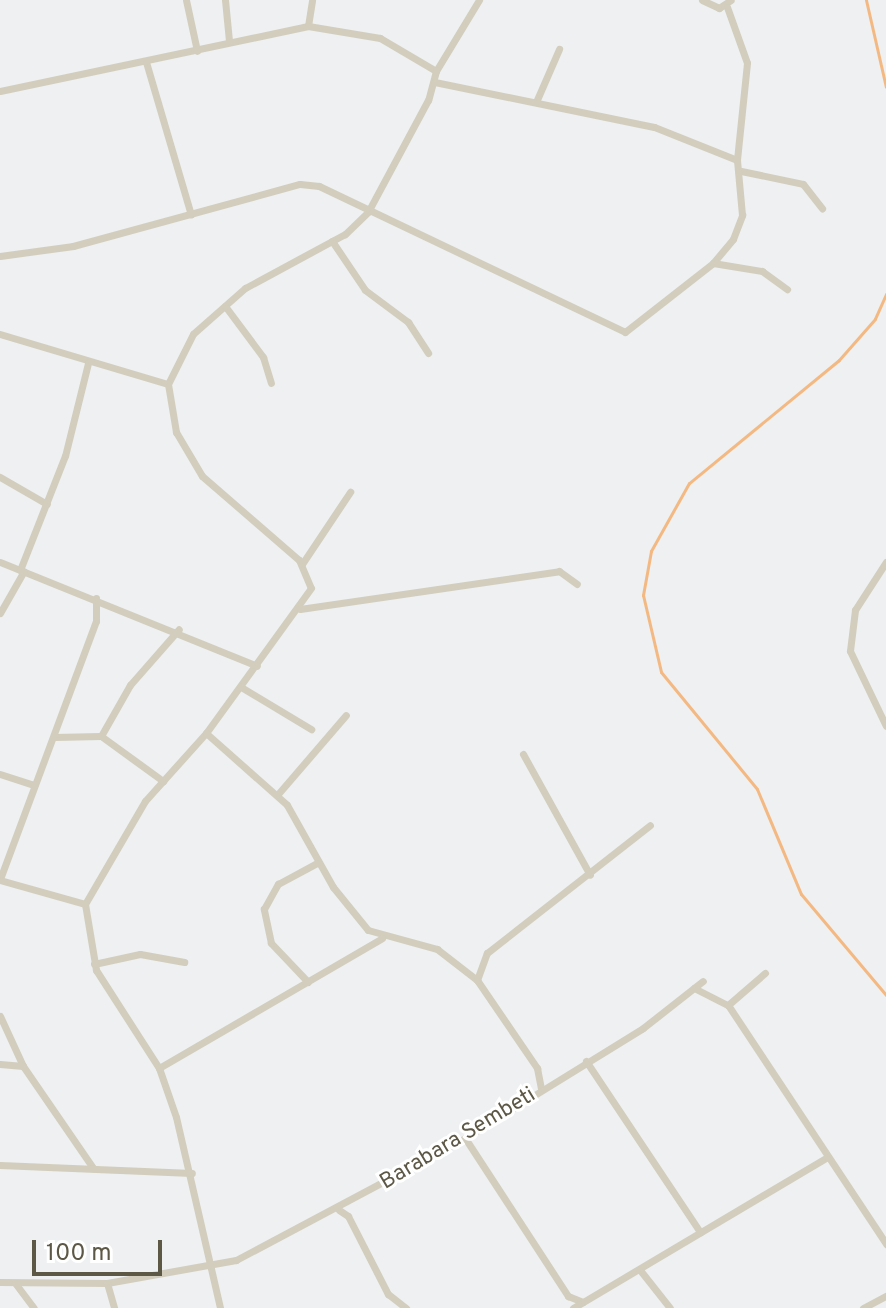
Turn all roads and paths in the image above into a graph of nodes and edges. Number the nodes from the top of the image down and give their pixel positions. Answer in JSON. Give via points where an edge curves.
{"nodes":[{"id":1,"x":186,"y":0,"type":"edge"},
{"id":2,"x":225,"y":0,"type":"edge"},
{"id":3,"x":312,"y":0,"type":"edge"},
{"id":4,"x":479,"y":0,"type":"edge"},
{"id":5,"x":702,"y":0,"type":"edge"},
{"id":6,"x":729,"y":3,"type":"edge"},
{"id":7,"x":308,"y":26,"type":"junction"},
{"id":8,"x":229,"y":41,"type":"junction"},
{"id":9,"x":559,"y":49,"type":"dead end"},
{"id":10,"x":197,"y":51,"type":"junction"},
{"id":11,"x":146,"y":62,"type":"junction"},
{"id":12,"x":436,"y":71,"type":"junction"},
{"id":13,"x":435,"y":82,"type":"junction"},
{"id":14,"x":0,"y":91,"type":"edge"},
{"id":15,"x":536,"y":102,"type":"junction"},
{"id":16,"x":737,"y":160,"type":"junction"},
{"id":17,"x":741,"y":171,"type":"junction"},
{"id":18,"x":822,"y":208,"type":"dead end"},
{"id":19,"x":368,"y":212,"type":"junction"},
{"id":20,"x":191,"y":215,"type":"junction"},
{"id":21,"x":332,"y":241,"type":"junction"},
{"id":22,"x":0,"y":256,"type":"edge"},
{"id":23,"x":713,"y":263,"type":"junction"},
{"id":24,"x":787,"y":289,"type":"dead end"},
{"id":25,"x":225,"y":306,"type":"junction"},
{"id":26,"x":0,"y":334,"type":"edge"},
{"id":27,"x":428,"y":353,"type":"dead end"},
{"id":28,"x":88,"y":363,"type":"junction"},
{"id":29,"x":271,"y":383,"type":"dead end"},
{"id":30,"x":168,"y":384,"type":"junction"},
{"id":31,"x":0,"y":477,"type":"edge"},
{"id":32,"x":350,"y":492,"type":"dead end"},
{"id":33,"x":47,"y":504,"type":"junction"},
{"id":34,"x":0,"y":562,"type":"edge"},
{"id":35,"x":886,"y":562,"type":"edge"},
{"id":36,"x":302,"y":564,"type":"junction"},
{"id":37,"x":22,"y":570,"type":"junction"},
{"id":38,"x":577,"y":584,"type":"dead end"},
{"id":39,"x":96,"y":598,"type":"junction"},
{"id":40,"x":300,"y":609,"type":"junction"},
{"id":41,"x":0,"y":613,"type":"edge"},
{"id":42,"x":179,"y":629,"type":"junction"},
{"id":43,"x":257,"y":666,"type":"junction"},
{"id":44,"x":241,"y":687,"type":"junction"},
{"id":45,"x":346,"y":715,"type":"dead end"},
{"id":46,"x":886,"y":726,"type":"edge"},
{"id":47,"x":311,"y":729,"type":"dead end"},
{"id":48,"x":206,"y":733,"type":"junction"},
{"id":49,"x":101,"y":736,"type":"junction"},
{"id":50,"x":54,"y":737,"type":"junction"},
{"id":51,"x":523,"y":754,"type":"dead end"},
{"id":52,"x":0,"y":774,"type":"edge"},
{"id":53,"x":163,"y":781,"type":"junction"},
{"id":54,"x":34,"y":785,"type":"junction"},
{"id":55,"x":278,"y":794,"type":"junction"},
{"id":56,"x":650,"y":825,"type":"dead end"},
{"id":57,"x":317,"y":863,"type":"junction"},
{"id":58,"x":590,"y":875,"type":"junction"},
{"id":59,"x":0,"y":879,"type":"edge"},
{"id":60,"x":85,"y":904,"type":"junction"},
{"id":61,"x":382,"y":938,"type":"junction"},
{"id":62,"x":184,"y":962,"type":"dead end"},
{"id":63,"x":94,"y":964,"type":"junction"},
{"id":64,"x":765,"y":973,"type":"dead end"},
{"id":65,"x":477,"y":980,"type":"junction"},
{"id":66,"x":703,"y":981,"type":"dead end"},
{"id":67,"x":308,"y":982,"type":"junction"},
{"id":68,"x":694,"y":988,"type":"junction"},
{"id":69,"x":728,"y":1005,"type":"junction"},
{"id":70,"x":0,"y":1016,"type":"edge"},
{"id":71,"x":586,"y":1061,"type":"junction"},
{"id":72,"x":0,"y":1064,"type":"edge"},
{"id":73,"x":23,"y":1066,"type":"junction"},
{"id":74,"x":159,"y":1068,"type":"junction"},
{"id":75,"x":541,"y":1089,"type":"junction"},
{"id":76,"x":465,"y":1138,"type":"junction"},
{"id":77,"x":827,"y":1157,"type":"junction"},
{"id":78,"x":0,"y":1165,"type":"edge"},
{"id":79,"x":93,"y":1168,"type":"junction"},
{"id":80,"x":192,"y":1173,"type":"junction"},
{"id":81,"x":339,"y":1210,"type":"junction"},
{"id":82,"x":700,"y":1232,"type":"junction"},
{"id":83,"x":886,"y":1244,"type":"edge"},
{"id":84,"x":208,"y":1268,"type":"junction"},
{"id":85,"x":640,"y":1270,"type":"junction"},
{"id":86,"x":0,"y":1282,"type":"edge"},
{"id":87,"x":15,"y":1283,"type":"junction"},
{"id":88,"x":107,"y":1283,"type":"junction"},
{"id":89,"x":886,"y":1296,"type":"edge"},
{"id":90,"x":583,"y":1302,"type":"junction"},
{"id":91,"x":34,"y":1308,"type":"edge"},
{"id":92,"x":114,"y":1308,"type":"edge"},
{"id":93,"x":220,"y":1308,"type":"edge"},
{"id":94,"x":406,"y":1308,"type":"edge"},
{"id":95,"x":573,"y":1308,"type":"edge"},
{"id":96,"x":670,"y":1308,"type":"edge"},
{"id":97,"x":863,"y":1308,"type":"edge"}],
"edges":[{"from":1,"to":10,"type":"street"},
{"from":2,"to":8,"type":"street"},
{"from":3,"to":7,"type":"street"},
{"from":4,"to":12,"type":"street"},
{"from":5,"to":6,"type":"street"},
{"from":6,"to":16,"type":"street","via":[[747,63]]},
{"from":7,"to":8,"type":"street"},
{"from":7,"to":12,"type":"street","via":[[380,38]]},
{"from":8,"to":10,"type":"street"},
{"from":9,"to":15,"type":"street"},
{"from":10,"to":11,"type":"street"},
{"from":11,"to":14,"type":"street"},
{"from":11,"to":20,"type":"street"},
{"from":12,"to":13,"type":"street"},
{"from":13,"to":15,"type":"street"},
{"from":13,"to":19,"type":"street"},
{"from":15,"to":16,"type":"street","via":[[654,127]]},
{"from":16,"to":17,"type":"street"},
{"from":17,"to":18,"type":"street","via":[[803,184]]},
{"from":17,"to":23,"type":"street","via":[[742,215]]},
{"from":19,"to":20,"type":"street","via":[[300,184]]},
{"from":19,"to":21,"type":"street"},
{"from":19,"to":23,"type":"street","via":[[615,330],[637,327]]},
{"from":20,"to":22,"type":"street"},
{"from":21,"to":25,"type":"street"},
{"from":21,"to":27,"type":"street","via":[[365,290],[408,322]]},
{"from":23,"to":24,"type":"street","via":[[762,271]]},
{"from":25,"to":29,"type":"street","via":[[263,357]]},
{"from":25,"to":30,"type":"street","via":[[193,334]]},
{"from":26,"to":28,"type":"street"},
{"from":28,"to":30,"type":"street"},
{"from":28,"to":33,"type":"street"},
{"from":30,"to":36,"type":"street","via":[[176,432],[202,476]]},
{"from":31,"to":33,"type":"street"},
{"from":32,"to":36,"type":"street"},
{"from":33,"to":37,"type":"street"},
{"from":34,"to":37,"type":"street"},
{"from":35,"to":46,"type":"street","via":[[855,610],[850,651]]},
{"from":36,"to":40,"type":"street","via":[[311,588]]},
{"from":37,"to":39,"type":"street"},
{"from":37,"to":41,"type":"street"},
{"from":38,"to":40,"type":"street","via":[[559,571]]},
{"from":39,"to":42,"type":"street"},
{"from":39,"to":50,"type":"street","via":[[96,621]]},
{"from":40,"to":43,"type":"street"},
{"from":42,"to":43,"type":"street"},
{"from":42,"to":49,"type":"street","via":[[130,685]]},
{"from":43,"to":44,"type":"street"},
{"from":44,"to":47,"type":"street"},
{"from":44,"to":48,"type":"street"},
{"from":45,"to":55,"type":"street"},
{"from":48,"to":53,"type":"street"},
{"from":48,"to":55,"type":"street"},
{"from":49,"to":50,"type":"street"},
{"from":49,"to":53,"type":"street"},
{"from":50,"to":54,"type":"street"},
{"from":51,"to":58,"type":"street"},
{"from":52,"to":54,"type":"street"},
{"from":53,"to":60,"type":"street"},
{"from":54,"to":59,"type":"street"},
{"from":55,"to":57,"type":"street"},
{"from":56,"to":58,"type":"street"},
{"from":57,"to":61,"type":"street","via":[[368,930]]},
{"from":57,"to":67,"type":"street","via":[[278,884],[264,909],[271,943]]},
{"from":58,"to":65,"type":"street","via":[[487,953]]},
{"from":59,"to":60,"type":"street"},
{"from":60,"to":63,"type":"street"},
{"from":61,"to":65,"type":"street","via":[[437,949]]},
{"from":61,"to":67,"type":"street"},
{"from":62,"to":63,"type":"street","via":[[140,954]]},
{"from":63,"to":74,"type":"street"},
{"from":64,"to":69,"type":"street"},
{"from":65,"to":75,"type":"street","via":[[537,1068]]},
{"from":66,"to":68,"type":"street","name":"Barabara Sembeti"},
{"from":67,"to":74,"type":"street"},
{"from":68,"to":69,"type":"street"},
{"from":68,"to":71,"type":"street","name":"Barabara Sembeti"},
{"from":69,"to":77,"type":"street"},
{"from":70,"to":73,"type":"street"},
{"from":71,"to":75,"type":"street","name":"Barabara Sembeti"},
{"from":71,"to":82,"type":"street"},
{"from":72,"to":73,"type":"street"},
{"from":73,"to":79,"type":"street"},
{"from":74,"to":80,"type":"street"},
{"from":75,"to":76,"type":"street","name":"Barabara Sembeti"},
{"from":76,"to":81,"type":"street","name":"Barabara Sembeti"},
{"from":76,"to":90,"type":"street","via":[[568,1296]]},
{"from":77,"to":82,"type":"street"},
{"from":77,"to":83,"type":"street"},
{"from":78,"to":79,"type":"street"},
{"from":79,"to":80,"type":"street"},
{"from":80,"to":84,"type":"street"},
{"from":81,"to":84,"type":"street","name":"Barabara Sembeti"},
{"from":81,"to":94,"type":"street","via":[[348,1216],[388,1294]]},
{"from":82,"to":85,"type":"street"},
{"from":84,"to":88,"type":"street","name":"Barabara Sembeti"},
{"from":84,"to":93,"type":"street"},
{"from":85,"to":90,"type":"street"},
{"from":85,"to":96,"type":"street"},
{"from":86,"to":87,"type":"street","name":"Barabara Sembeti"},
{"from":87,"to":88,"type":"street","name":"Barabara Sembeti"},
{"from":87,"to":91,"type":"street"},
{"from":88,"to":92,"type":"street"},
{"from":89,"to":97,"type":"street"},
{"from":90,"to":95,"type":"street"}]}
